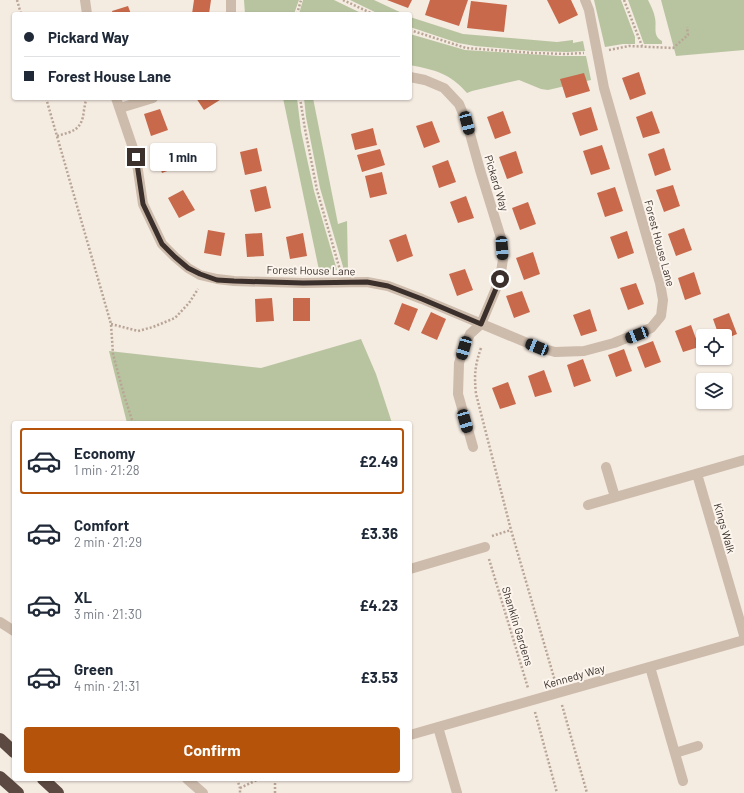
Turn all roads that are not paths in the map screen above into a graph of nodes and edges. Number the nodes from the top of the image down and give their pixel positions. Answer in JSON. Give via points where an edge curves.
{"nodes":[{"id":1,"x":85,"y":0,"type":"edge"},
{"id":2,"x":231,"y":0,"type":"edge"},
{"id":3,"x":585,"y":0,"type":"edge"},
{"id":4,"x":87,"y":12,"type":"edge"},
{"id":5,"x":231,"y":12,"type":"edge"},
{"id":6,"x":412,"y":77,"type":"edge"},
{"id":7,"x":117,"y":100,"type":"edge"},
{"id":8,"x":146,"y":100,"type":"edge"},
{"id":9,"x":120,"y":108,"type":"junction"},
{"id":10,"x":485,"y":326,"type":"junction"},
{"id":11,"x":473,"y":447,"type":"dead end"},
{"id":12,"x":744,"y":460,"type":"edge"},
{"id":13,"x":606,"y":467,"type":"dead end"},
{"id":14,"x":697,"y":474,"type":"junction"},
{"id":15,"x":615,"y":497,"type":"junction"},
{"id":16,"x":588,"y":506,"type":"dead end"},
{"id":17,"x":485,"y":547,"type":"road end"},
{"id":18,"x":412,"y":568,"type":"edge"},
{"id":19,"x":0,"y":622,"type":"edge"},
{"id":20,"x":12,"y":630,"type":"edge"},
{"id":21,"x":744,"y":635,"type":"edge"},
{"id":22,"x":744,"y":640,"type":"edge"},
{"id":23,"x":650,"y":667,"type":"junction"},
{"id":24,"x":438,"y":727,"type":"junction"},
{"id":25,"x":412,"y":734,"type":"edge"},
{"id":26,"x":0,"y":739,"type":"edge"},
{"id":27,"x":698,"y":746,"type":"dead end"},
{"id":28,"x":12,"y":750,"type":"edge"},
{"id":29,"x":675,"y":753,"type":"junction"},
{"id":30,"x":0,"y":777,"type":"edge"},
{"id":31,"x":683,"y":780,"type":"dead end"},
{"id":32,"x":45,"y":781,"type":"edge"},
{"id":33,"x":189,"y":781,"type":"edge"},
{"id":34,"x":18,"y":793,"type":"edge"},
{"id":35,"x":58,"y":793,"type":"edge"},
{"id":36,"x":203,"y":793,"type":"edge"},
{"id":37,"x":457,"y":793,"type":"edge"}],
"edges":[{"from":1,"to":4,"type":"street"},
{"from":2,"to":5,"type":"street"},
{"from":3,"to":10,"type":"street","name":"Forest House Lane","via":[[604,88],[660,283],[663,300],[661,316],[651,328],[614,343],[584,351],[555,352]]},
{"from":6,"to":10,"type":"street","name":"Pickard Way","via":[[444,88],[459,104],[502,238],[503,259],[500,279]]},
{"from":7,"to":9,"type":"street","name":"Forest House Lane"},
{"from":8,"to":9,"type":"street"},
{"from":9,"to":10,"type":"street","name":"Forest House Lane","via":[[136,157],[143,204],[162,244],[188,268],[217,280],[367,282],[388,286]]},
{"from":10,"to":11,"type":"street","name":"Pickard Way","via":[[470,334],[460,363],[458,394]]},
{"from":12,"to":14,"type":"street"},
{"from":13,"to":15,"type":"street"},
{"from":14,"to":15,"type":"street"},
{"from":14,"to":21,"type":"street","name":"Kings Walk"},
{"from":15,"to":16,"type":"street"},
{"from":17,"to":18,"type":"street"},
{"from":19,"to":20,"type":"street"},
{"from":22,"to":23,"type":"street","name":"Kennedy Way"},
{"from":23,"to":24,"type":"street","name":"Kennedy Way"},
{"from":23,"to":29,"type":"street"},
{"from":24,"to":25,"type":"street","name":"Kennedy Way"},
{"from":24,"to":37,"type":"street"},
{"from":26,"to":28,"type":"highway"},
{"from":27,"to":29,"type":"street"},
{"from":29,"to":31,"type":"street"},
{"from":30,"to":34,"type":"highway"},
{"from":32,"to":35,"type":"highway"},
{"from":33,"to":36,"type":"street"}]}
